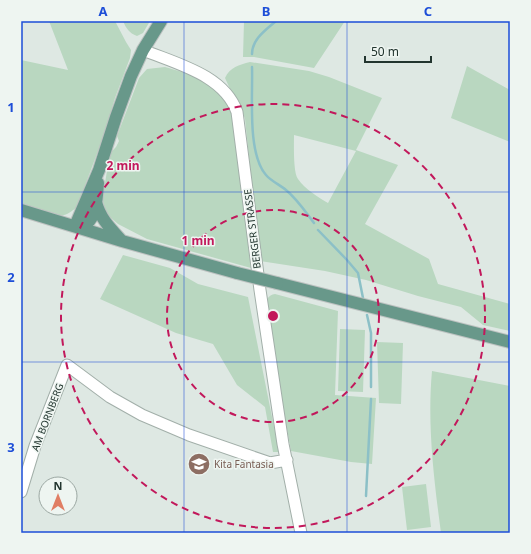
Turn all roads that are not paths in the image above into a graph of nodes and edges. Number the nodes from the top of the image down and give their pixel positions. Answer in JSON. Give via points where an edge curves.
{"nodes":[{"id":1,"x":161,"y":21,"type":"edge"},
{"id":2,"x":143,"y":50,"type":"junction"},
{"id":3,"x":99,"y":170,"type":"junction"},
{"id":4,"x":96,"y":202,"type":"junction"},
{"id":5,"x":21,"y":210,"type":"edge"},
{"id":6,"x":75,"y":226,"type":"junction"},
{"id":7,"x":122,"y":241,"type":"junction"},
{"id":8,"x":510,"y":342,"type":"edge"},
{"id":9,"x":287,"y":460,"type":"junction"},
{"id":10,"x":21,"y":492,"type":"edge"},
{"id":11,"x":301,"y":533,"type":"edge"}],
"edges":[{"from":1,"to":2,"type":"main road"},
{"from":2,"to":3,"type":"main road","via":[[122,99]]},
{"from":2,"to":9,"type":"street","name":"BERGER STRASSE","via":[[213,81],[228,94],[238,112],[256,260]]},
{"from":3,"to":4,"type":"main road"},
{"from":3,"to":6,"type":"main road"},
{"from":4,"to":6,"type":"main road","via":[[91,219],[87,223]]},
{"from":4,"to":7,"type":"main road","via":[[104,221]]},
{"from":5,"to":6,"type":"main road"},
{"from":6,"to":7,"type":"main road"},
{"from":7,"to":8,"type":"main road","bridge":true},
{"from":9,"to":10,"type":"street","name":"AM BORNBERG","via":[[270,463],[142,415],[110,397],[67,365],[35,446]]},
{"from":9,"to":11,"type":"street","name":"BERGER STRASSE"}]}
